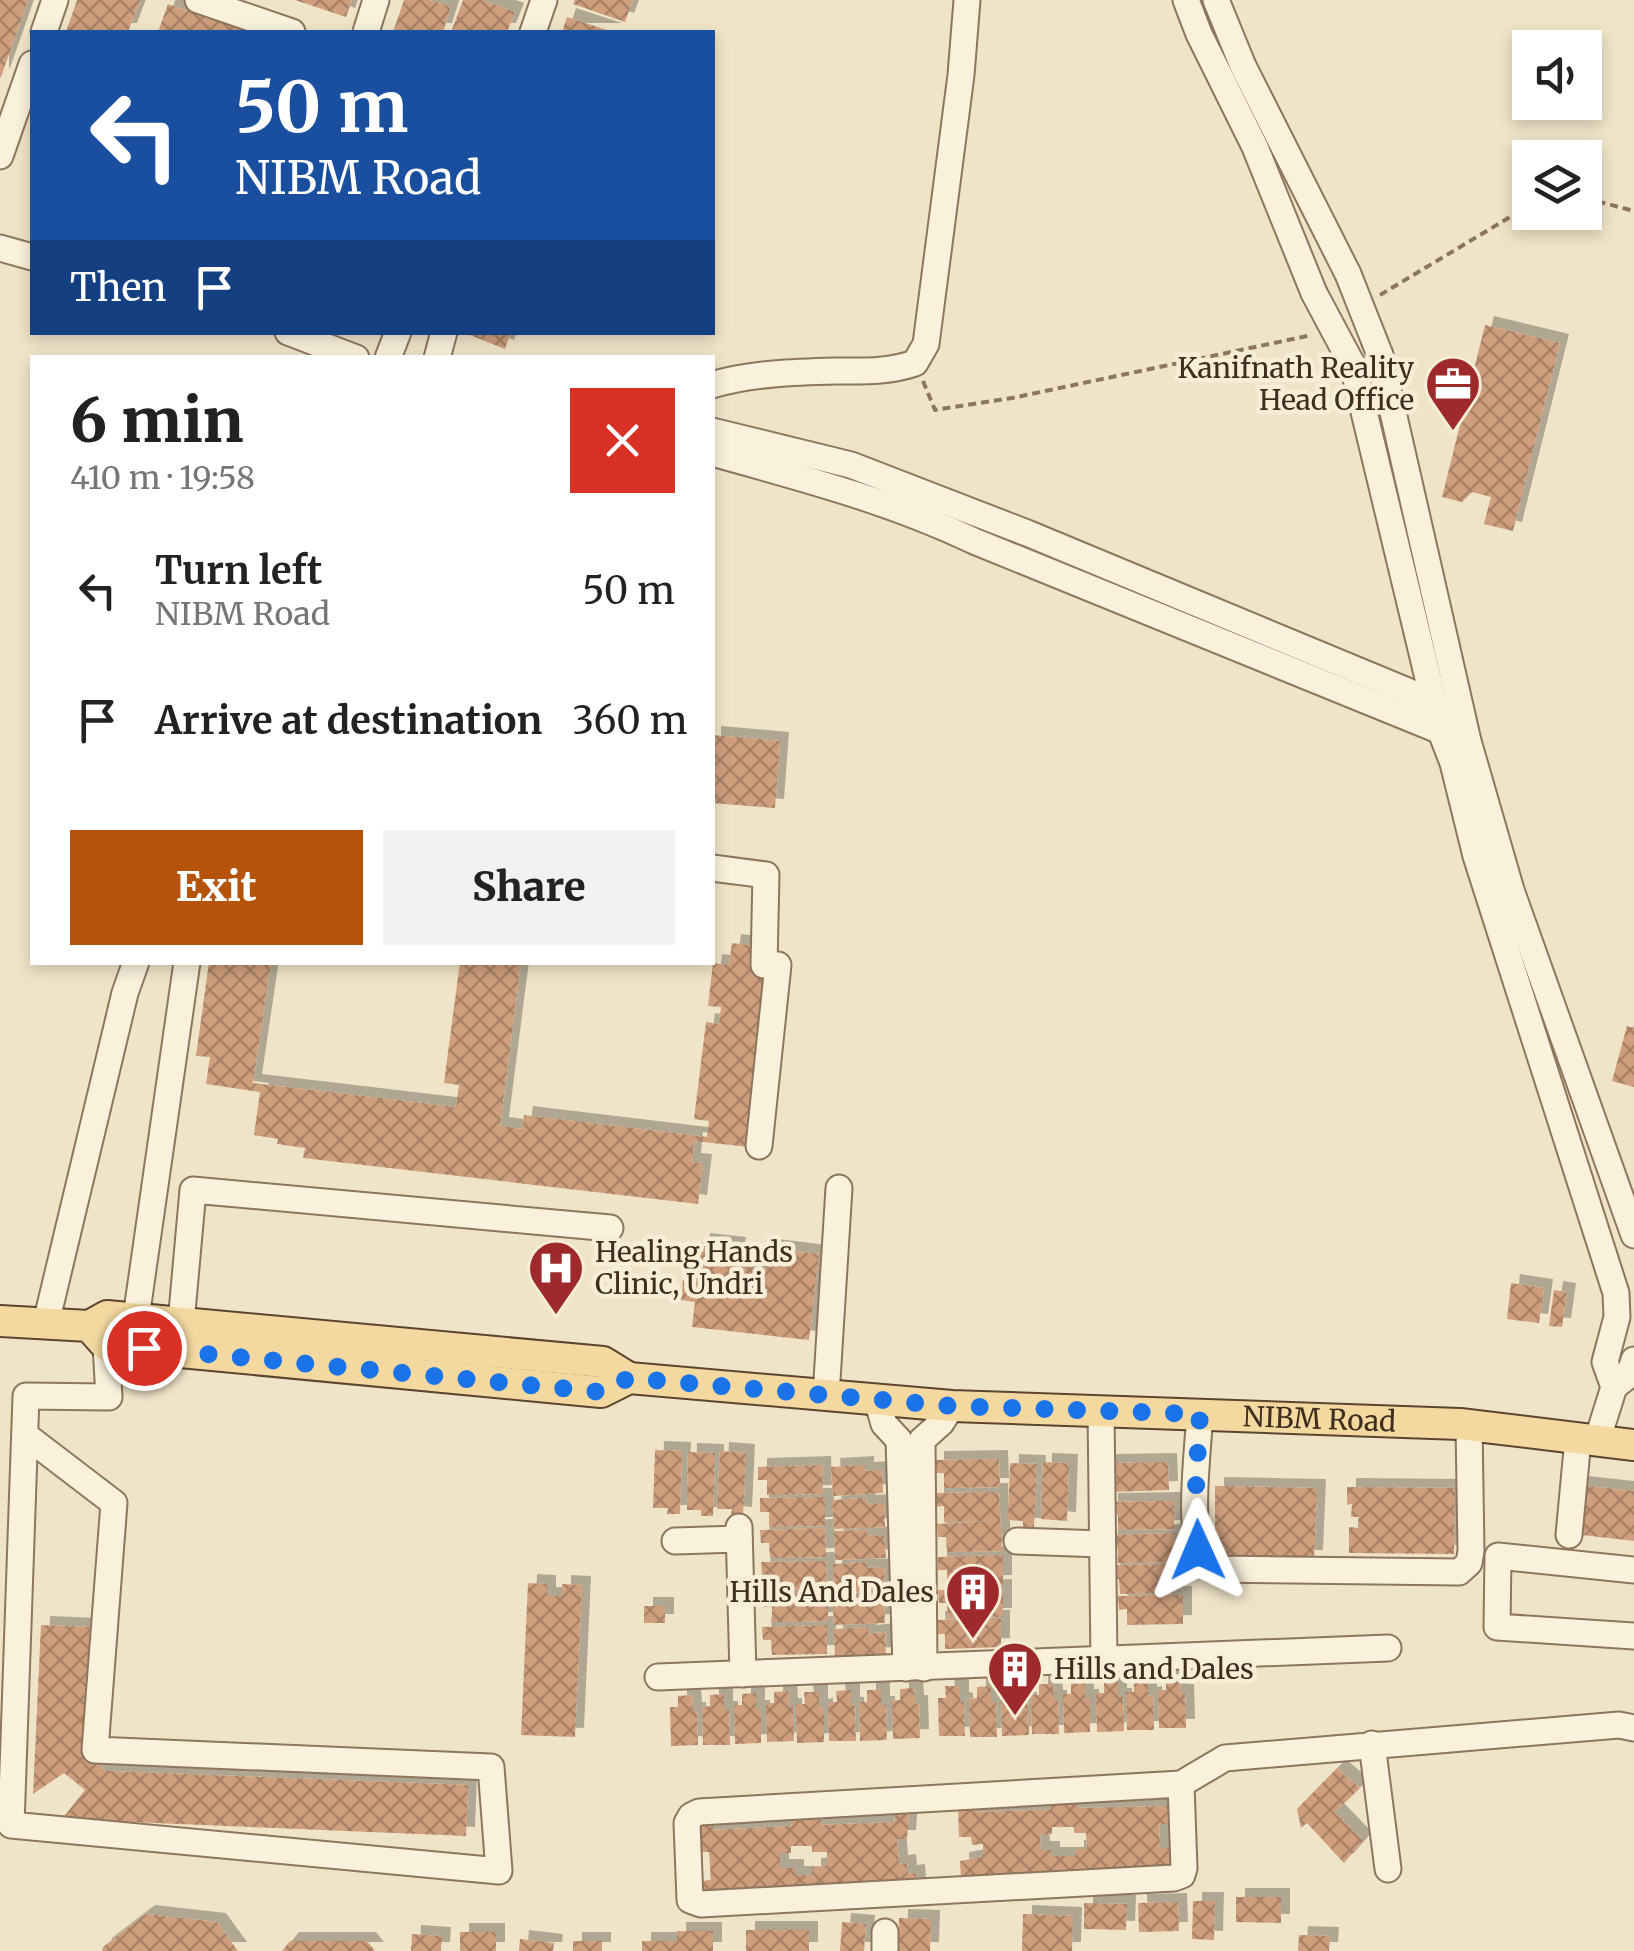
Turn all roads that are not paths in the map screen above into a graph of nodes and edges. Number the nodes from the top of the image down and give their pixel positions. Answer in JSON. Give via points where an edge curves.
{"nodes":[{"id":1,"x":55,"y":0,"type":"edge"},
{"id":2,"x":198,"y":0,"type":"edge"},
{"id":3,"x":376,"y":0,"type":"edge"},
{"id":4,"x":544,"y":0,"type":"edge"},
{"id":5,"x":966,"y":0,"type":"edge"},
{"id":6,"x":1186,"y":0,"type":"edge"},
{"id":7,"x":1216,"y":0,"type":"edge"},
{"id":8,"x":45,"y":30,"type":"edge"},
{"id":9,"x":286,"y":30,"type":"edge"},
{"id":10,"x":367,"y":30,"type":"edge"},
{"id":11,"x":533,"y":30,"type":"edge"},
{"id":12,"x":30,"y":70,"type":"edge"},
{"id":13,"x":0,"y":156,"type":"edge"},
{"id":14,"x":0,"y":248,"type":"edge"},
{"id":15,"x":30,"y":256,"type":"edge"},
{"id":16,"x":296,"y":335,"type":"edge"},
{"id":17,"x":348,"y":355,"type":"edge"},
{"id":18,"x":715,"y":384,"type":"edge"},
{"id":19,"x":715,"y":432,"type":"edge"},
{"id":20,"x":715,"y":454,"type":"edge"},
{"id":21,"x":1436,"y":704,"type":"junction"},
{"id":22,"x":1464,"y":712,"type":"junction"},
{"id":23,"x":1441,"y":732,"type":"junction"},
{"id":24,"x":1468,"y":741,"type":"junction"},
{"id":25,"x":715,"y":868,"type":"edge"},
{"id":26,"x":135,"y":965,"type":"edge"},
{"id":27,"x":186,"y":965,"type":"edge"},
{"id":28,"x":759,"y":1146,"type":"dead end"},
{"id":29,"x":839,"y":1188,"type":"dead end"},
{"id":30,"x":610,"y":1228,"type":"dead end"},
{"id":31,"x":1634,"y":1235,"type":"edge"},
{"id":32,"x":136,"y":1318,"type":"junction"},
{"id":33,"x":0,"y":1320,"type":"edge"},
{"id":34,"x":180,"y":1322,"type":"junction"},
{"id":35,"x":46,"y":1323,"type":"junction"},
{"id":36,"x":97,"y":1335,"type":"junction"},
{"id":37,"x":1634,"y":1360,"type":"edge"},
{"id":38,"x":629,"y":1378,"type":"junction"},
{"id":39,"x":1614,"y":1386,"type":"junction"},
{"id":40,"x":826,"y":1396,"type":"junction"},
{"id":41,"x":877,"y":1400,"type":"junction"},
{"id":42,"x":952,"y":1406,"type":"junction"},
{"id":43,"x":1101,"y":1410,"type":"junction"},
{"id":44,"x":1200,"y":1414,"type":"junction"},
{"id":45,"x":1469,"y":1425,"type":"junction"},
{"id":46,"x":25,"y":1435,"type":"junction"},
{"id":47,"x":1587,"y":1440,"type":"junction"},
{"id":48,"x":1634,"y":1445,"type":"edge"},
{"id":49,"x":1569,"y":1535,"type":"dead end"},
{"id":50,"x":675,"y":1541,"type":"dead end"},
{"id":51,"x":1017,"y":1542,"type":"dead end"},
{"id":52,"x":1102,"y":1544,"type":"junction"},
{"id":53,"x":912,"y":1546,"type":"junction"},
{"id":54,"x":1634,"y":1570,"type":"edge"},
{"id":55,"x":1634,"y":1636,"type":"edge"},
{"id":56,"x":1388,"y":1648,"type":"dead end"},
{"id":57,"x":1104,"y":1662,"type":"junction"},
{"id":58,"x":915,"y":1668,"type":"junction"},
{"id":59,"x":742,"y":1674,"type":"junction"},
{"id":60,"x":658,"y":1677,"type":"dead end"},
{"id":61,"x":1634,"y":1728,"type":"edge"},
{"id":62,"x":1372,"y":1744,"type":"junction"},
{"id":63,"x":1182,"y":1784,"type":"junction"},
{"id":64,"x":1388,"y":1869,"type":"dead end"}],
"edges":[{"from":1,"to":8,"type":"street"},
{"from":2,"to":9,"type":"street"},
{"from":3,"to":10,"type":"street"},
{"from":4,"to":11,"type":"street"},
{"from":5,"to":18,"type":"street","via":[[926,344],[915,363],[892,371]]},
{"from":6,"to":21,"type":"street","bridge":true,"via":[[1314,293],[1353,366]]},
{"from":7,"to":22,"type":"street","bridge":true,"via":[[1380,354]]},
{"from":12,"to":13,"type":"street"},
{"from":14,"to":15,"type":"street"},
{"from":16,"to":17,"type":"street"},
{"from":19,"to":21,"type":"street","via":[[850,465]]},
{"from":20,"to":23,"type":"street","via":[[918,515]]},
{"from":21,"to":22,"type":"street"},
{"from":21,"to":23,"type":"street"},
{"from":22,"to":24,"type":"street"},
{"from":23,"to":24,"type":"street"},
{"from":23,"to":39,"type":"street","via":[[1616,1294],[1606,1362]]},
{"from":24,"to":31,"type":"street","via":[[1511,890]]},
{"from":25,"to":28,"type":"street","via":[[766,875],[764,965],[778,965]]},
{"from":26,"to":35,"type":"street"},
{"from":27,"to":32,"type":"street"},
{"from":29,"to":40,"type":"street"},
{"from":30,"to":34,"type":"street","via":[[193,1190]]},
{"from":32,"to":34,"type":"main road"},
{"from":32,"to":36,"type":"main road","via":[[107,1316]]},
{"from":33,"to":35,"type":"main road","name":"NIBM Road"},
{"from":34,"to":38,"type":"main road","via":[[604,1362]]},
{"from":35,"to":36,"type":"main road","name":"NIBM Road"},
{"from":36,"to":38,"type":"main road","name":"NIBM Road","via":[[601,1392]]},
{"from":36,"to":46,"type":"street","via":[[109,1397],[26,1396]]},
{"from":37,"to":39,"type":"street","via":[[1629,1375]]},
{"from":38,"to":40,"type":"main road","name":"NIBM Road"},
{"from":39,"to":47,"type":"street"},
{"from":40,"to":41,"type":"main road","name":"NIBM Road"},
{"from":41,"to":42,"type":"main road","name":"NIBM Road"},
{"from":41,"to":53,"type":"street","via":[[884,1424],[899,1440]]},
{"from":42,"to":43,"type":"main road","name":"NIBM Road"},
{"from":42,"to":53,"type":"street","via":[[922,1440]]},
{"from":43,"to":44,"type":"main road","name":"NIBM Road"},
{"from":43,"to":52,"type":"street"},
{"from":44,"to":45,"type":"main road","name":"NIBM Road"},
{"from":44,"to":45,"type":"street","via":[[1198,1550],[1212,1568],[1458,1572],[1472,1551]]},
{"from":45,"to":47,"type":"main road","name":"NIBM Road"},
{"from":46,"to":46,"type":"street","via":[[11,1825],[499,1871],[490,1767],[95,1750],[114,1503]]},
{"from":47,"to":48,"type":"main road","name":"NIBM Road"},
{"from":47,"to":49,"type":"street"},
{"from":50,"to":59,"type":"street","via":[[739,1533]]},
{"from":51,"to":52,"type":"street"},
{"from":52,"to":57,"type":"street"},
{"from":53,"to":58,"type":"street"},
{"from":54,"to":55,"type":"street","via":[[1498,1556],[1497,1627]]},
{"from":56,"to":57,"type":"street"},
{"from":57,"to":58,"type":"street"},
{"from":58,"to":59,"type":"street"},
{"from":59,"to":60,"type":"street"},
{"from":61,"to":62,"type":"street"},
{"from":62,"to":63,"type":"street","via":[[1225,1758]]},
{"from":62,"to":64,"type":"street"},
{"from":63,"to":63,"type":"street","via":[[1184,1868],[1174,1878],[690,1900],[687,1824],[698,1812]]}]}
